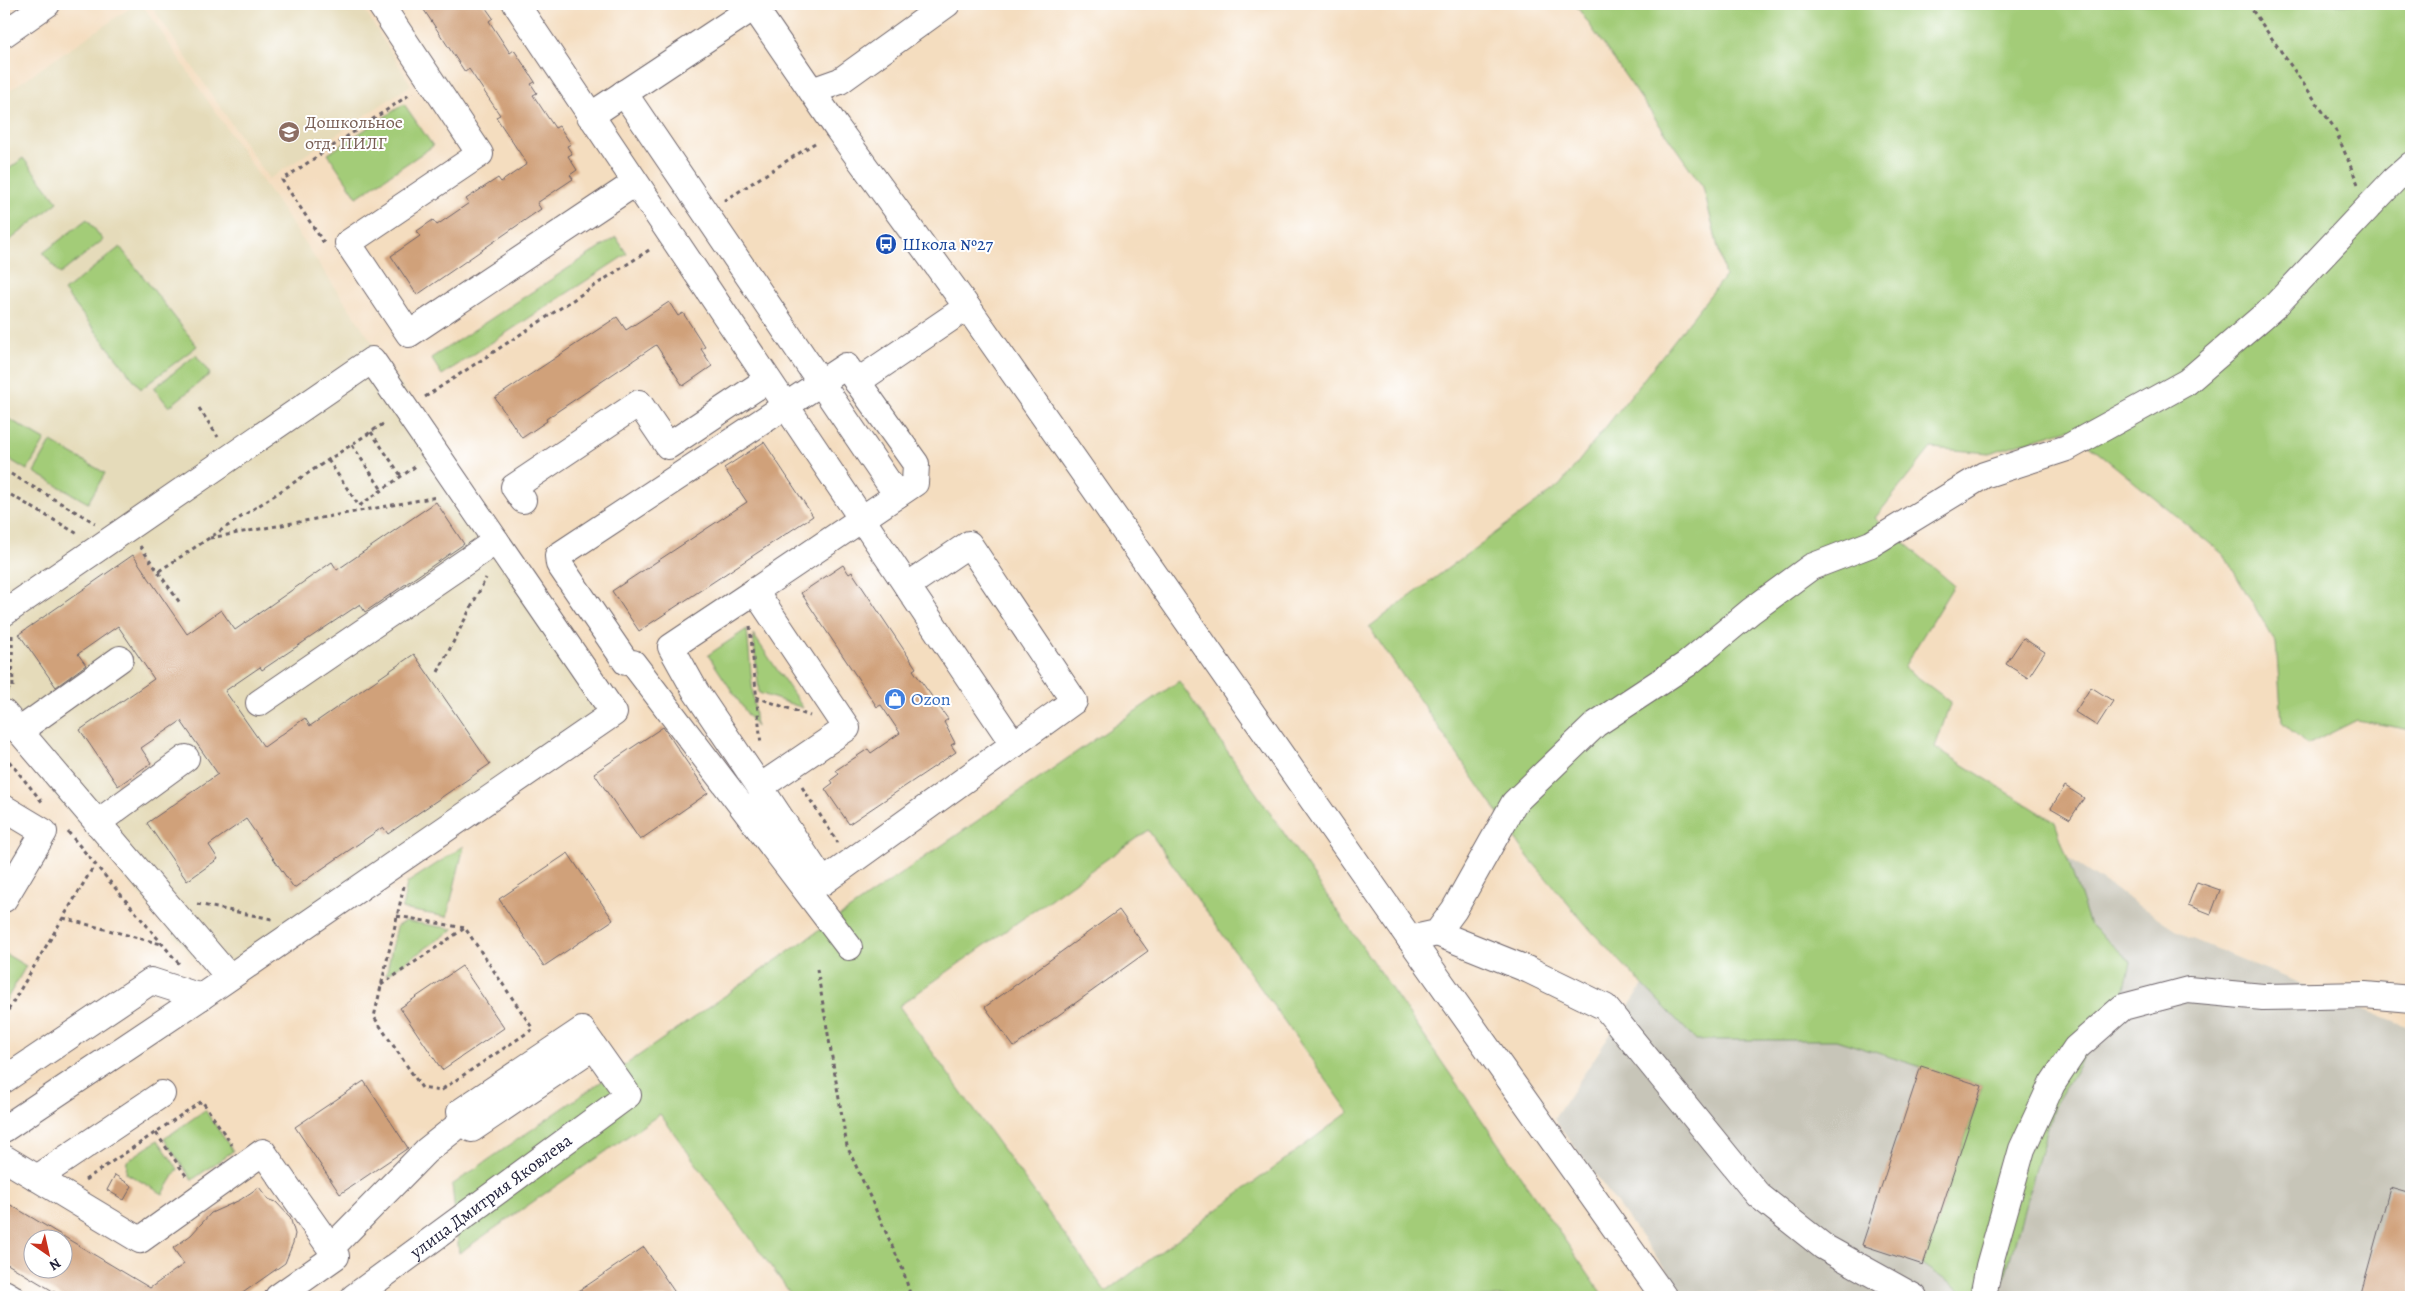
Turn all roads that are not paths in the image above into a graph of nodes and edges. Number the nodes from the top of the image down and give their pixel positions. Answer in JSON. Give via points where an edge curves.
{"nodes":[{"id":1,"x":47,"y":4,"type":"edge"},
{"id":2,"x":380,"y":4,"type":"edge"},
{"id":3,"x":516,"y":4,"type":"edge"},
{"id":4,"x":947,"y":4,"type":"edge"},
{"id":5,"x":753,"y":5,"type":"edge"},
{"id":6,"x":4,"y":34,"type":"edge"},
{"id":7,"x":812,"y":91,"type":"junction"},
{"id":8,"x":624,"y":93,"type":"junction"},
{"id":9,"x":590,"y":116,"type":"junction"},
{"id":10,"x":2411,"y":166,"type":"edge"},
{"id":11,"x":635,"y":183,"type":"junction"},
{"id":12,"x":968,"y":307,"type":"junction"},
{"id":13,"x":767,"y":380,"type":"junction"},
{"id":14,"x":821,"y":382,"type":"junction"},
{"id":15,"x":857,"y":382,"type":"junction"},
{"id":16,"x":784,"y":407,"type":"junction"},
{"id":17,"x":896,"y":496,"type":"junction"},
{"id":18,"x":523,"y":500,"type":"dead end"},
{"id":19,"x":862,"y":519,"type":"junction"},
{"id":20,"x":498,"y":544,"type":"junction"},
{"id":21,"x":907,"y":586,"type":"junction"},
{"id":22,"x":751,"y":593,"type":"junction"},
{"id":23,"x":7,"y":611,"type":"edge"},
{"id":24,"x":120,"y":659,"type":"dead end"},
{"id":25,"x":259,"y":703,"type":"dead end"},
{"id":26,"x":12,"y":713,"type":"edge"},
{"id":27,"x":1014,"y":745,"type":"junction"},
{"id":28,"x":186,"y":758,"type":"dead end"},
{"id":29,"x":762,"y":785,"type":"junction"},
{"id":30,"x":4,"y":808,"type":"edge"},
{"id":31,"x":97,"y":823,"type":"junction"},
{"id":32,"x":4,"y":899,"type":"edge"},
{"id":33,"x":1437,"y":933,"type":"junction"},
{"id":34,"x":1410,"y":939,"type":"junction"},
{"id":35,"x":849,"y":947,"type":"dead end"},
{"id":36,"x":229,"y":977,"type":"junction"},
{"id":37,"x":203,"y":996,"type":"junction"},
{"id":38,"x":2411,"y":999,"type":"edge"},
{"id":39,"x":4,"y":1080,"type":"edge"},
{"id":40,"x":162,"y":1094,"type":"dead end"},
{"id":41,"x":4,"y":1128,"type":"edge"},
{"id":42,"x":4,"y":1158,"type":"edge"},
{"id":43,"x":37,"y":1178,"type":"junction"},
{"id":44,"x":331,"y":1248,"type":"junction"},
{"id":45,"x":4,"y":1293,"type":"edge"},
{"id":46,"x":11,"y":1297,"type":"edge"},
{"id":47,"x":278,"y":1297,"type":"edge"},
{"id":48,"x":354,"y":1297,"type":"edge"},
{"id":49,"x":1664,"y":1297,"type":"edge"},
{"id":50,"x":1914,"y":1297,"type":"edge"},
{"id":51,"x":1983,"y":1297,"type":"edge"}],
"edges":[{"from":1,"to":6,"type":"street"},
{"from":2,"to":11,"type":"street","via":[[480,154],[348,242],[409,334]]},
{"from":3,"to":9,"type":"street"},
{"from":4,"to":7,"type":"street","via":[[840,81]]},
{"from":5,"to":7,"type":"street"},
{"from":5,"to":8,"type":"street"},
{"from":7,"to":12,"type":"street"},
{"from":8,"to":9,"type":"street"},
{"from":8,"to":14,"type":"street"},
{"from":9,"to":11,"type":"street"},
{"from":10,"to":33,"type":"street","via":[[2275,306],[2187,382],[2067,448],[1984,475],[1871,544],[1811,567],[1687,664],[1596,724],[1514,803],[1454,910]]},
{"from":11,"to":13,"type":"street"},
{"from":12,"to":15,"type":"street"},
{"from":12,"to":34,"type":"street"},
{"from":13,"to":16,"type":"street"},
{"from":13,"to":18,"type":"street","via":[[668,446],[639,403],[514,487]]},
{"from":14,"to":15,"type":"street","via":[[846,366]]},
{"from":14,"to":16,"type":"street"},
{"from":14,"to":17,"type":"street"},
{"from":15,"to":17,"type":"street","via":[[916,464],[915,483]]},
{"from":16,"to":19,"type":"street"},
{"from":16,"to":35,"type":"street","via":[[558,556],[559,564],[626,662],[633,664]]},
{"from":17,"to":19,"type":"street"},
{"from":19,"to":21,"type":"street"},
{"from":19,"to":22,"type":"street"},
{"from":20,"to":23,"type":"street","via":[[372,360]]},
{"from":20,"to":25,"type":"street"},
{"from":20,"to":36,"type":"street","via":[[614,713]]},
{"from":21,"to":27,"type":"street"},
{"from":21,"to":27,"type":"street","via":[[969,544],[975,552],[1074,701]]},
{"from":22,"to":29,"type":"street","via":[[671,647],[696,692]]},
{"from":22,"to":29,"type":"street","via":[[847,729]]},
{"from":24,"to":26,"type":"street"},
{"from":26,"to":31,"type":"street"},
{"from":27,"to":29,"type":"street","via":[[823,882]]},
{"from":28,"to":31,"type":"street"},
{"from":30,"to":32,"type":"street","via":[[44,832]]},
{"from":31,"to":36,"type":"street"},
{"from":33,"to":34,"type":"street"},
{"from":33,"to":50,"type":"street","via":[[1529,970],[1605,1007],[1758,1195],[1824,1247]]},
{"from":34,"to":49,"type":"street"},
{"from":36,"to":37,"type":"street"},
{"from":37,"to":39,"type":"street","via":[[151,982]]},
{"from":37,"to":41,"type":"street"},
{"from":38,"to":51,"type":"street","via":[[2365,995],[2263,997],[2188,990],[2123,1007],[2076,1048],[2052,1084],[2022,1149]]},
{"from":40,"to":43,"type":"street"},
{"from":42,"to":43,"type":"street"},
{"from":43,"to":44,"type":"street","via":[[140,1240],[263,1152]]},
{"from":44,"to":47,"type":"street","via":[[336,1256]]},
{"from":44,"to":48,"type":"street","name":"улица Дмитрия Яковлева","via":[[463,1116],[582,1030],[628,1095]]},
{"from":45,"to":46,"type":"street"}]}
